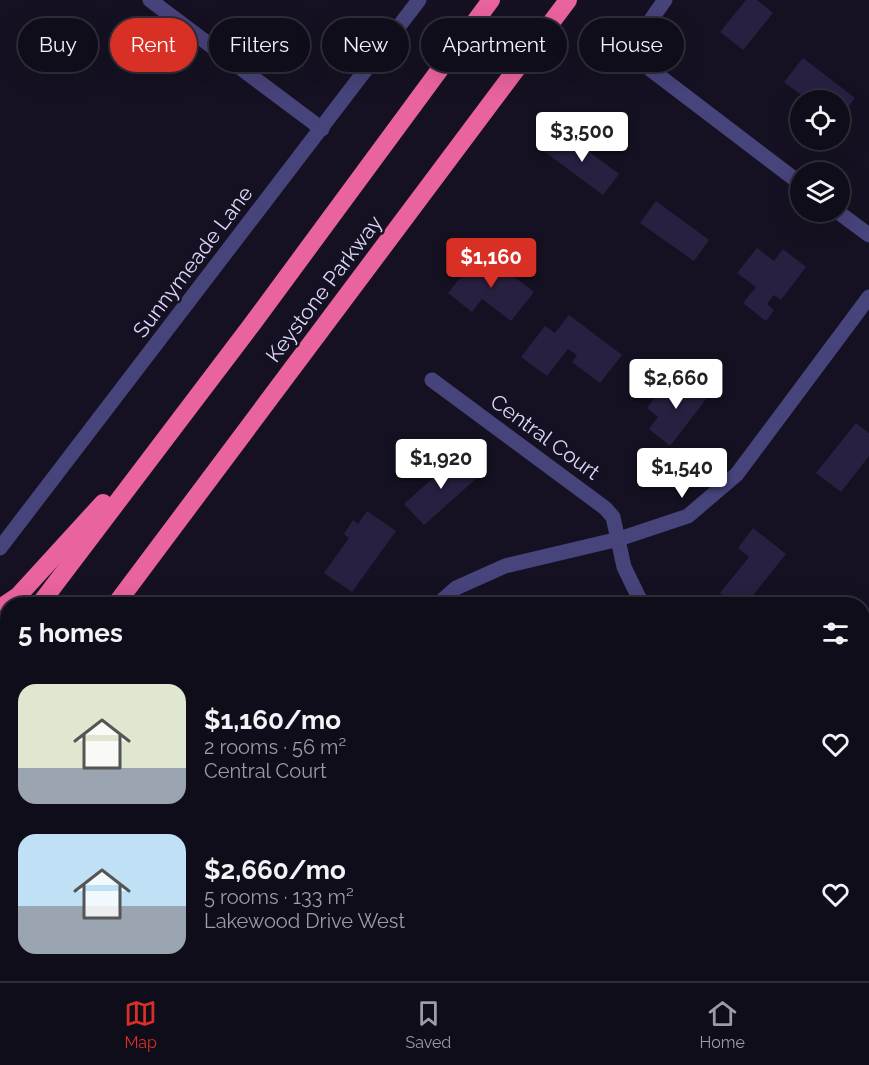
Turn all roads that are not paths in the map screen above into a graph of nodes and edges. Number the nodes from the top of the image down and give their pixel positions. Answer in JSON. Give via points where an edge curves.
{"nodes":[{"id":1,"x":150,"y":0,"type":"edge"},
{"id":2,"x":419,"y":0,"type":"edge"},
{"id":3,"x":491,"y":0,"type":"edge"},
{"id":4,"x":568,"y":0,"type":"edge"},
{"id":5,"x":665,"y":0,"type":"edge"},
{"id":6,"x":322,"y":129,"type":"junction"},
{"id":7,"x":790,"y":176,"type":"edge"},
{"id":8,"x":850,"y":221,"type":"edge"},
{"id":9,"x":869,"y":235,"type":"edge"},
{"id":10,"x":869,"y":297,"type":"edge"},
{"id":11,"x":432,"y":380,"type":"dead end"},
{"id":12,"x":173,"y":427,"type":"junction"},
{"id":13,"x":619,"y":539,"type":"junction"},
{"id":14,"x":0,"y":548,"type":"edge"},
{"id":15,"x":16,"y":597,"type":"edge"},
{"id":16,"x":45,"y":597,"type":"edge"},
{"id":17,"x":122,"y":597,"type":"edge"},
{"id":18,"x":446,"y":597,"type":"edge"},
{"id":19,"x":639,"y":597,"type":"edge"}],
"edges":[{"from":1,"to":6,"type":"street"},
{"from":2,"to":6,"type":"street","name":"Sunnymeade Lane"},
{"from":3,"to":12,"type":"highway","name":"Keystone Parkway"},
{"from":4,"to":17,"type":"highway","name":"Keystone Parkway"},
{"from":5,"to":7,"type":"street","via":[[647,24],[639,44],[646,66]]},
{"from":6,"to":14,"type":"street","name":"Sunnymeade Lane"},
{"from":8,"to":9,"type":"street"},
{"from":10,"to":13,"type":"street","via":[[737,474],[688,516]]},
{"from":11,"to":13,"type":"street","name":"Central Court","via":[[605,508],[613,517]]},
{"from":12,"to":15,"type":"highway"},
{"from":12,"to":16,"type":"highway","name":"Keystone Parkway"},
{"from":13,"to":18,"type":"street","via":[[496,570],[456,588]]},
{"from":13,"to":19,"type":"street","name":"Central Court","via":[[624,567]]}]}
